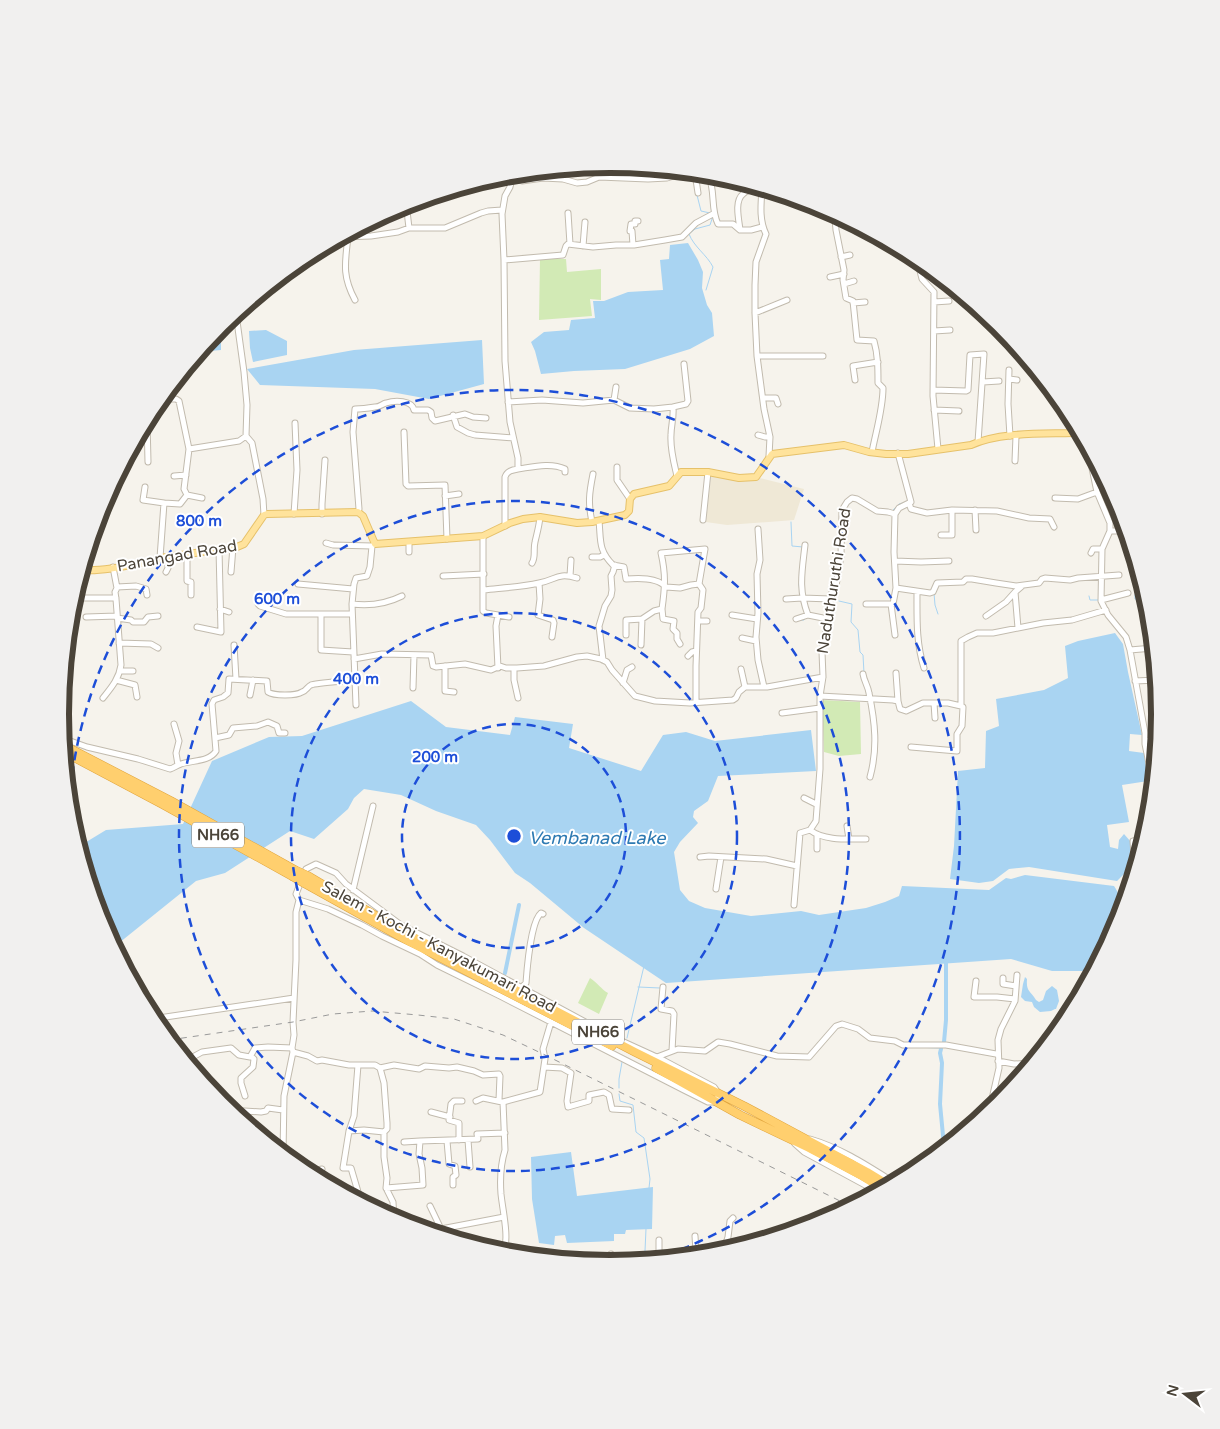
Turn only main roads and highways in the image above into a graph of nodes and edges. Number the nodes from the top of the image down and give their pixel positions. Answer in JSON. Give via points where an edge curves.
{"nodes":[{"id":1,"x":1072,"y":433,"type":"edge"},
{"id":2,"x":88,"y":570,"type":"edge"},
{"id":3,"x":70,"y":749,"type":"edge"},
{"id":4,"x":70,"y":755,"type":"edge"},
{"id":5,"x":275,"y":862,"type":"junction"},
{"id":6,"x":304,"y":878,"type":"junction"},
{"id":7,"x":718,"y":1098,"type":"junction"},
{"id":8,"x":791,"y":1136,"type":"junction"},
{"id":9,"x":883,"y":1182,"type":"edge"},
{"id":10,"x":877,"y":1185,"type":"edge"}],
"edges":[{"from":1,"to":2,"type":"main road","name":"Panangad Road","via":[[1013,436],[916,453],[886,454],[844,446],[772,454],[756,477],[682,472],[669,486],[634,494],[625,515],[577,523],[540,517],[523,519],[484,536],[374,545],[363,516],[358,512],[264,515],[244,544]]},
{"from":3,"to":5,"type":"highway","number":"NH66","via":[[171,801]]},
{"from":4,"to":5,"type":"highway","number":"NH66"},
{"from":5,"to":6,"type":"highway","number":"NH66","bridge":true},
{"from":6,"to":7,"type":"highway","name":"Salem - Kochi - Kanyakumari Road","number":"NH66"},
{"from":6,"to":7,"type":"highway","name":"Salem - Kochi - Kanyakumari Road","number":"NH66","via":[[458,970]]},
{"from":7,"to":8,"type":"highway","name":"Salem - Kochi - Kanyakumari Road","number":"NH66","via":[[740,1115]]},
{"from":8,"to":9,"type":"highway","name":"Salem - Kochi - Kanyakumari Road","number":"NH66"},
{"from":8,"to":10,"type":"highway","name":"Salem - Kochi - Kanyakumari Road","number":"NH66"}]}
